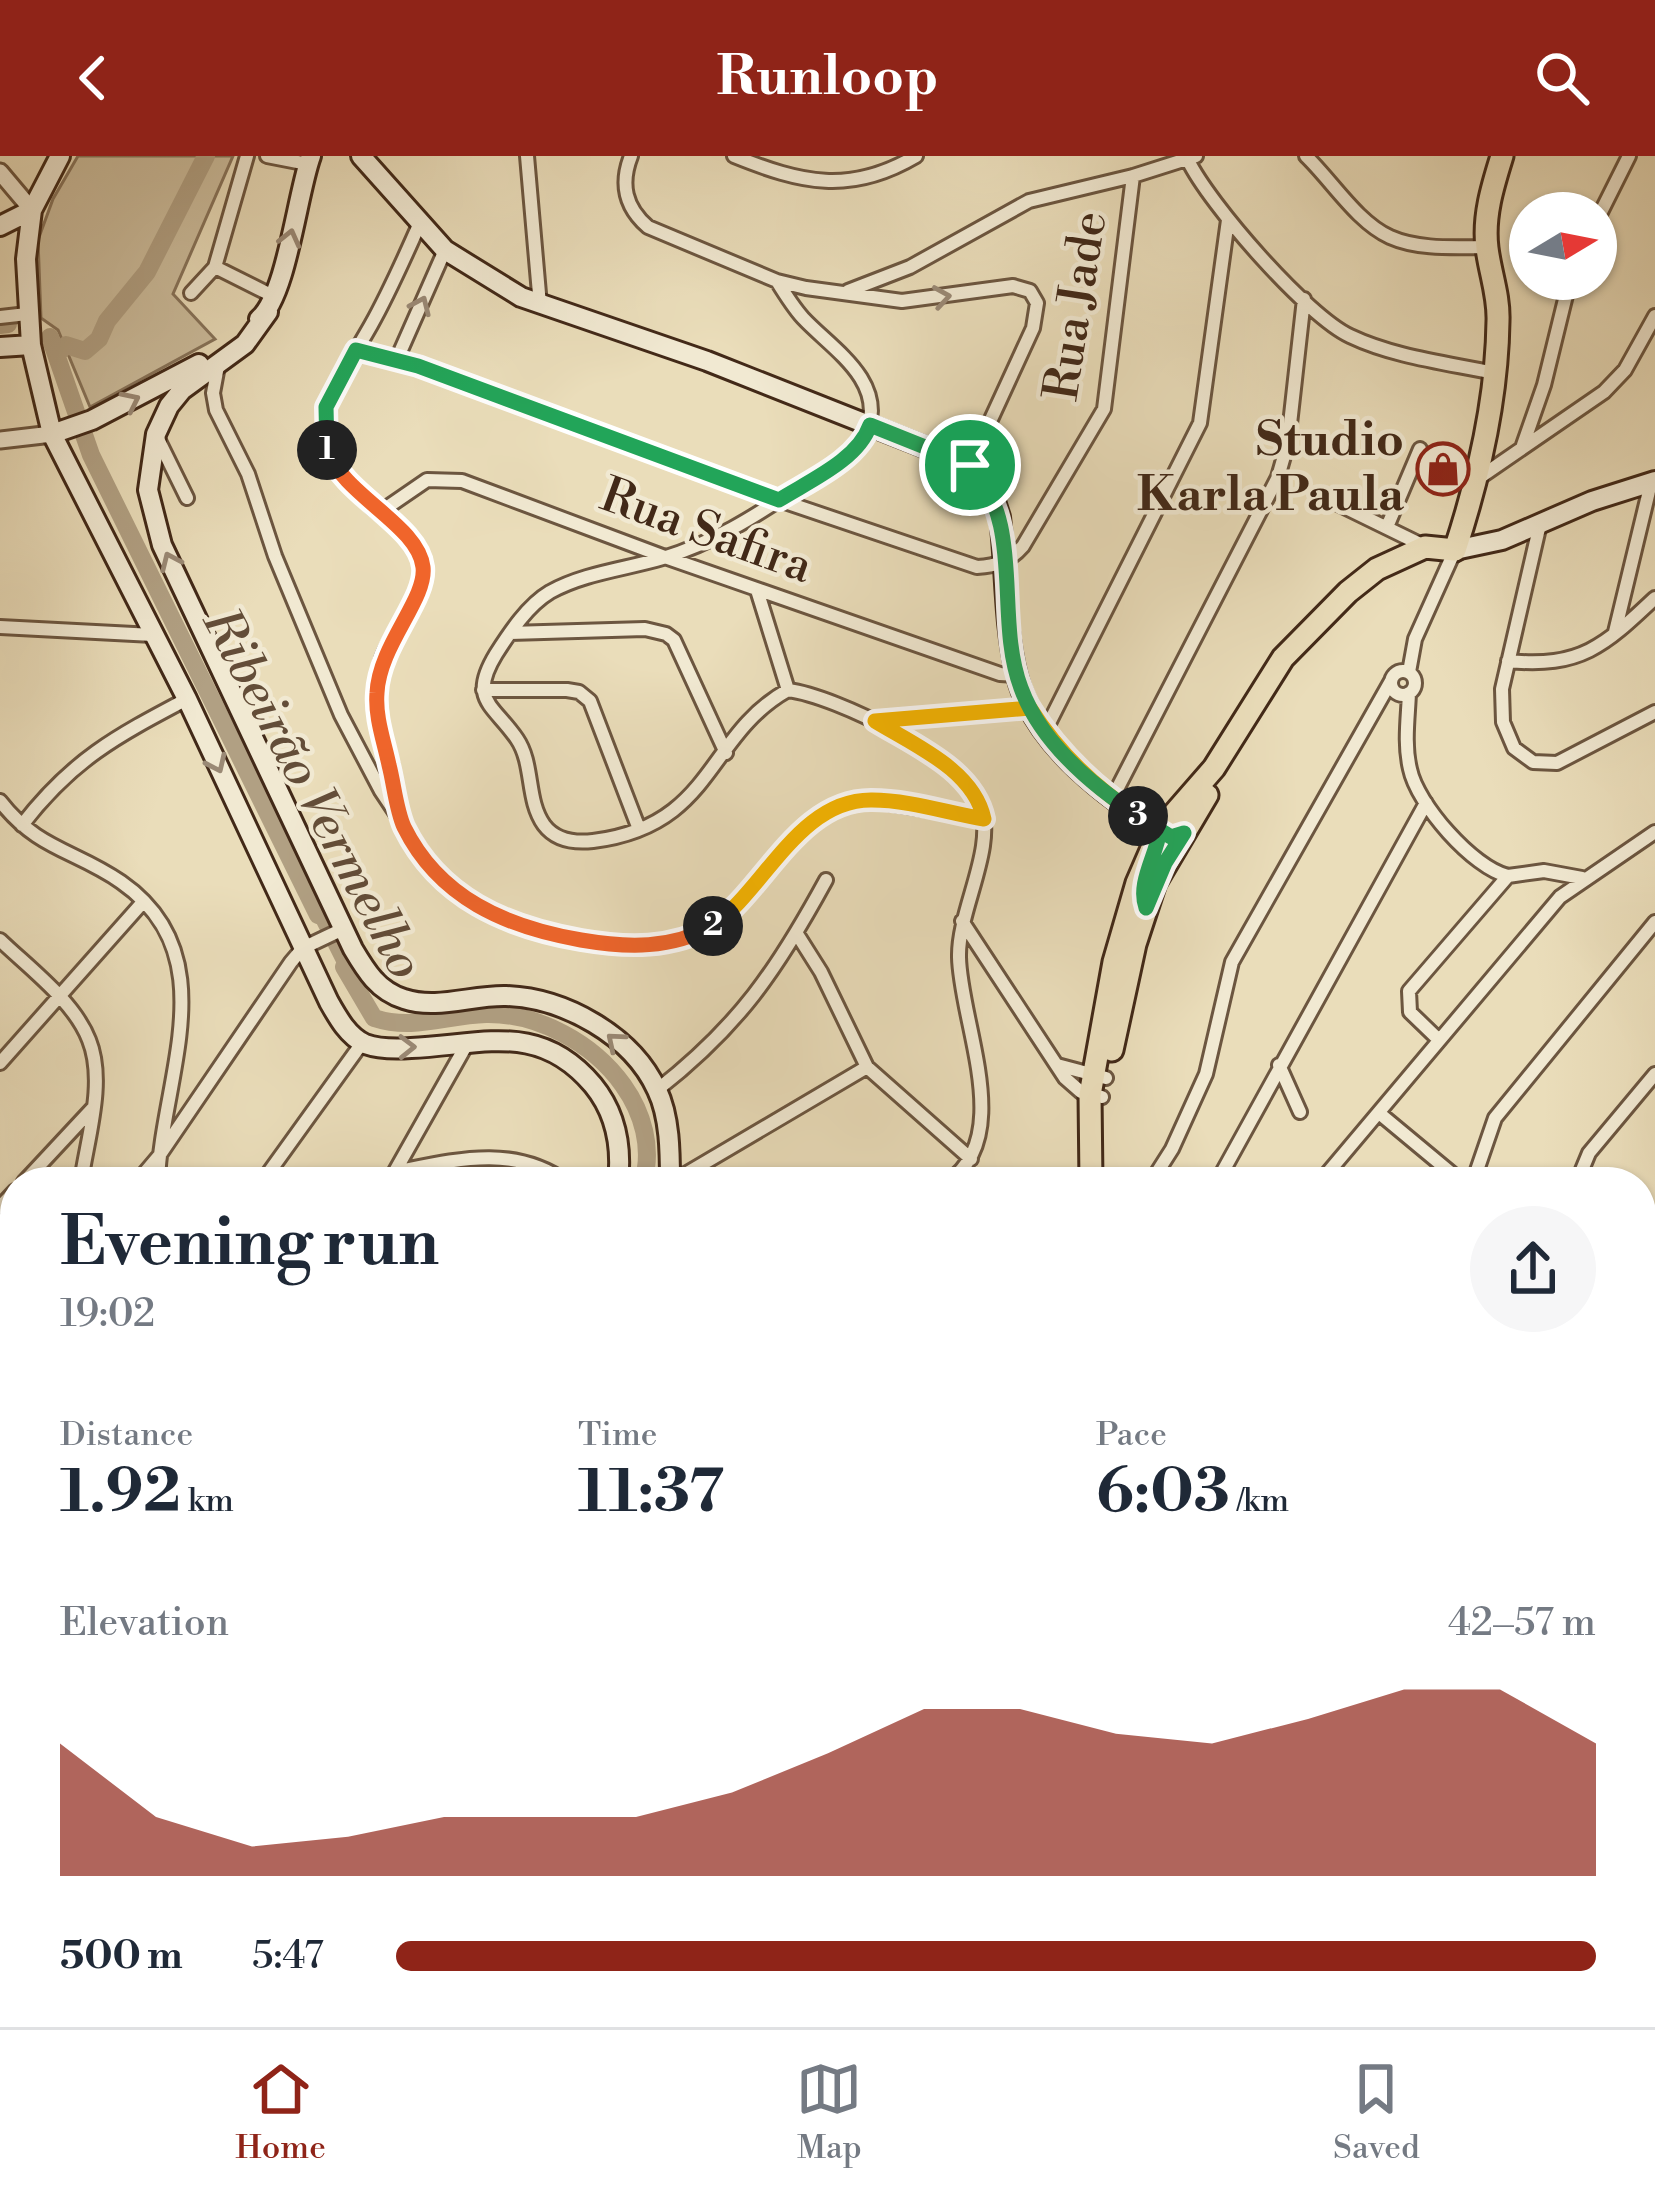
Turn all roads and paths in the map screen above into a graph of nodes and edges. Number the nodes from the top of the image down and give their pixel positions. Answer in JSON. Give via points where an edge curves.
{"nodes":[{"id":1,"x":59,"y":156,"type":"edge"},
{"id":2,"x":247,"y":156,"type":"edge"},
{"id":3,"x":267,"y":156,"type":"edge"},
{"id":4,"x":362,"y":156,"type":"edge"},
{"id":5,"x":526,"y":156,"type":"edge"},
{"id":6,"x":631,"y":156,"type":"edge"},
{"id":7,"x":734,"y":156,"type":"edge"},
{"id":8,"x":916,"y":156,"type":"edge"},
{"id":9,"x":1306,"y":156,"type":"edge"},
{"id":10,"x":1326,"y":156,"type":"edge"},
{"id":11,"x":1502,"y":156,"type":"edge"},
{"id":12,"x":1628,"y":156,"type":"edge"},
{"id":13,"x":1192,"y":158,"type":"edge"},
{"id":14,"x":309,"y":159,"type":"edge"},
{"id":15,"x":1322,"y":171,"type":"junction"},
{"id":16,"x":0,"y":172,"type":"edge"},
{"id":17,"x":1133,"y":176,"type":"junction"},
{"id":18,"x":1611,"y":192,"type":"edge"},
{"id":19,"x":32,"y":210,"type":"junction"},
{"id":20,"x":1228,"y":220,"type":"junction"},
{"id":21,"x":0,"y":226,"type":"edge"},
{"id":22,"x":419,"y":226,"type":"junction"},
{"id":23,"x":1487,"y":247,"type":"junction"},
{"id":24,"x":445,"y":250,"type":"junction"},
{"id":25,"x":214,"y":267,"type":"junction"},
{"id":26,"x":894,"y":274,"type":"junction"},
{"id":27,"x":777,"y":281,"type":"junction"},
{"id":28,"x":848,"y":291,"type":"junction"},
{"id":29,"x":191,"y":293,"type":"dead end"},
{"id":30,"x":1304,"y":299,"type":"junction"},
{"id":31,"x":1565,"y":300,"type":"edge"},
{"id":32,"x":902,"y":301,"type":"junction"},
{"id":33,"x":271,"y":304,"type":"junction"},
{"id":34,"x":540,"y":305,"type":"junction"},
{"id":35,"x":27,"y":314,"type":"junction"},
{"id":36,"x":1655,"y":316,"type":"edge"},
{"id":37,"x":0,"y":317,"type":"edge"},
{"id":38,"x":31,"y":345,"type":"junction"},
{"id":39,"x":0,"y":347,"type":"edge"},
{"id":40,"x":356,"y":350,"type":"junction"},
{"id":41,"x":397,"y":359,"type":"junction"},
{"id":42,"x":219,"y":364,"type":"junction"},
{"id":43,"x":1494,"y":373,"type":"junction"},
{"id":44,"x":870,"y":425,"type":"junction"},
{"id":45,"x":52,"y":434,"type":"junction"},
{"id":46,"x":156,"y":434,"type":"junction"},
{"id":47,"x":0,"y":440,"type":"edge"},
{"id":48,"x":1523,"y":445,"type":"junction"},
{"id":49,"x":1420,"y":449,"type":"dead end"},
{"id":50,"x":1510,"y":455,"type":"junction"},
{"id":51,"x":1481,"y":456,"type":"junction"},
{"id":52,"x":970,"y":465,"type":"junction"},
{"id":53,"x":1476,"y":480,"type":"junction"},
{"id":54,"x":1653,"y":482,"type":"edge"},
{"id":55,"x":187,"y":498,"type":"dead end"},
{"id":56,"x":779,"y":500,"type":"junction"},
{"id":57,"x":1338,"y":504,"type":"dead end"},
{"id":58,"x":1469,"y":509,"type":"junction"},
{"id":59,"x":379,"y":513,"type":"junction"},
{"id":60,"x":1540,"y":524,"type":"junction"},
{"id":61,"x":1387,"y":527,"type":"junction"},
{"id":62,"x":1425,"y":547,"type":"junction"},
{"id":63,"x":1455,"y":550,"type":"junction"},
{"id":64,"x":665,"y":557,"type":"junction"},
{"id":65,"x":1005,"y":563,"type":"junction"},
{"id":66,"x":757,"y":590,"type":"junction"},
{"id":67,"x":1655,"y":598,"type":"edge"},
{"id":68,"x":0,"y":627,"type":"edge"},
{"id":69,"x":1615,"y":632,"type":"junction"},
{"id":70,"x":510,"y":633,"type":"junction"},
{"id":71,"x":153,"y":635,"type":"junction"},
{"id":72,"x":1508,"y":662,"type":"junction"},
{"id":73,"x":1016,"y":675,"type":"junction"},
{"id":74,"x":1401,"y":682,"type":"junction"},
{"id":75,"x":788,"y":690,"type":"junction"},
{"id":76,"x":483,"y":691,"type":"junction"},
{"id":77,"x":187,"y":699,"type":"junction"},
{"id":78,"x":1030,"y":708,"type":"junction"},
{"id":79,"x":1655,"y":712,"type":"edge"},
{"id":80,"x":875,"y":721,"type":"junction"},
{"id":81,"x":1045,"y":731,"type":"junction"},
{"id":82,"x":725,"y":753,"type":"junction"},
{"id":83,"x":1112,"y":799,"type":"junction"},
{"id":84,"x":0,"y":801,"type":"edge"},
{"id":85,"x":1426,"y":802,"type":"junction"},
{"id":86,"x":984,"y":819,"type":"junction"},
{"id":87,"x":22,"y":825,"type":"junction"},
{"id":88,"x":403,"y":825,"type":"junction"},
{"id":89,"x":639,"y":829,"type":"junction"},
{"id":90,"x":1172,"y":832,"type":"junction"},
{"id":91,"x":1655,"y":832,"type":"edge"},
{"id":92,"x":1508,"y":876,"type":"junction"},
{"id":93,"x":1582,"y":878,"type":"junction"},
{"id":94,"x":826,"y":880,"type":"dead end"},
{"id":95,"x":143,"y":902,"type":"junction"},
{"id":96,"x":961,"y":920,"type":"junction"},
{"id":97,"x":1655,"y":922,"type":"edge"},
{"id":98,"x":341,"y":930,"type":"junction"},
{"id":99,"x":796,"y":934,"type":"junction"},
{"id":100,"x":0,"y":940,"type":"edge"},
{"id":101,"x":306,"y":947,"type":"junction"},
{"id":102,"x":59,"y":998,"type":"junction"},
{"id":103,"x":1438,"y":1040,"type":"junction"},
{"id":104,"x":469,"y":1042,"type":"junction"},
{"id":105,"x":362,"y":1043,"type":"junction"},
{"id":106,"x":0,"y":1064,"type":"edge"},
{"id":107,"x":1279,"y":1065,"type":"junction"},
{"id":108,"x":867,"y":1067,"type":"junction"},
{"id":109,"x":1653,"y":1078,"type":"edge"},
{"id":110,"x":1098,"y":1086,"type":"junction"},
{"id":111,"x":657,"y":1090,"type":"junction"},
{"id":112,"x":92,"y":1109,"type":"junction"},
{"id":113,"x":1300,"y":1112,"type":"dead end"},
{"id":114,"x":1378,"y":1113,"type":"junction"},
{"id":115,"x":159,"y":1156,"type":"junction"},
{"id":116,"x":971,"y":1159,"type":"junction"},
{"id":117,"x":38,"y":1167,"type":"edge"},
{"id":118,"x":83,"y":1167,"type":"edge"},
{"id":119,"x":150,"y":1167,"type":"edge"},
{"id":120,"x":159,"y":1167,"type":"edge"},
{"id":121,"x":273,"y":1167,"type":"edge"},
{"id":122,"x":398,"y":1167,"type":"edge"},
{"id":123,"x":432,"y":1167,"type":"edge"},
{"id":124,"x":540,"y":1167,"type":"edge"},
{"id":125,"x":619,"y":1167,"type":"edge"},
{"id":126,"x":670,"y":1167,"type":"edge"},
{"id":127,"x":697,"y":1167,"type":"edge"},
{"id":128,"x":963,"y":1167,"type":"edge"},
{"id":129,"x":1091,"y":1167,"type":"edge"},
{"id":130,"x":1102,"y":1167,"type":"edge"},
{"id":131,"x":1159,"y":1167,"type":"edge"},
{"id":132,"x":1225,"y":1167,"type":"edge"},
{"id":133,"x":1333,"y":1167,"type":"edge"},
{"id":134,"x":1444,"y":1167,"type":"edge"},
{"id":135,"x":1478,"y":1167,"type":"edge"},
{"id":136,"x":1583,"y":1167,"type":"edge"}],
"edges":[{"from":1,"to":19,"type":"main road"},
{"from":2,"to":25,"type":"street"},
{"from":3,"to":14,"type":"street"},
{"from":4,"to":22,"type":"main road"},
{"from":5,"to":34,"type":"street"},
{"from":6,"to":27,"type":"street","via":[[626,196],[647,226]]},
{"from":7,"to":8,"type":"street","via":[[827,182],[882,174]]},
{"from":9,"to":15,"type":"street"},
{"from":10,"to":15,"type":"street"},
{"from":11,"to":23,"type":"main road"},
{"from":12,"to":18,"type":"street"},
{"from":13,"to":17,"type":"street"},
{"from":13,"to":20,"type":"street"},
{"from":33,"to":14,"type":"main road","one_way":true},
{"from":15,"to":23,"type":"street","via":[[1388,236]]},
{"from":16,"to":19,"type":"street"},
{"from":17,"to":26,"type":"street","via":[[1029,201]]},
{"from":17,"to":65,"type":"street","name":"Rua Jade","via":[[1104,409]]},
{"from":19,"to":21,"type":"main road"},
{"from":19,"to":35,"type":"main road"},
{"from":20,"to":30,"type":"street"},
{"from":20,"to":81,"type":"street","via":[[1200,423]]},
{"from":22,"to":24,"type":"main road"},
{"from":22,"to":40,"type":"street"},
{"from":23,"to":43,"type":"main road","via":[[1499,313]]},
{"from":24,"to":34,"type":"main road"},
{"from":41,"to":24,"type":"street","one_way":true},
{"from":25,"to":29,"type":"street"},
{"from":25,"to":33,"type":"street"},
{"from":26,"to":28,"type":"street"},
{"from":26,"to":32,"type":"street"},
{"from":27,"to":28,"type":"street"},
{"from":27,"to":44,"type":"street","via":[[855,367]]},
{"from":28,"to":32,"type":"street"},
{"from":30,"to":43,"type":"street","via":[[1338,330],[1370,344]]},
{"from":30,"to":83,"type":"street","via":[[1278,477]]},
{"from":31,"to":48,"type":"street"},
{"from":32,"to":52,"type":"street","one_way":true,"via":[[1013,286],[1035,298],[1029,338]]},
{"from":33,"to":42,"type":"main road"},
{"from":45,"to":33,"type":"main road","one_way":true,"via":[[194,368]]},
{"from":34,"to":44,"type":"main road"},
{"from":35,"to":37,"type":"street"},
{"from":35,"to":38,"type":"main road"},
{"from":36,"to":48,"type":"street","via":[[1604,392]]},
{"from":38,"to":39,"type":"main road"},
{"from":38,"to":45,"type":"main road"},
{"from":40,"to":41,"type":"street"},
{"from":40,"to":59,"type":"street","via":[[326,407],[324,442],[336,471]]},
{"from":41,"to":56,"type":"street"},
{"from":42,"to":46,"type":"main road","via":[[175,397]]},
{"from":42,"to":88,"type":"street","via":[[216,410],[327,683]]},
{"from":43,"to":51,"type":"main road"},
{"from":44,"to":52,"type":"main road"},
{"from":44,"to":56,"type":"street","via":[[848,454]]},
{"from":45,"to":47,"type":"street"},
{"from":45,"to":71,"type":"main road"},
{"from":46,"to":55,"type":"street"},
{"from":98,"to":46,"type":"main road","one_way":true,"via":[[162,545],[148,490]]},
{"from":48,"to":50,"type":"street"},
{"from":49,"to":61,"type":"street"},
{"from":50,"to":51,"type":"street"},
{"from":50,"to":53,"type":"street"},
{"from":51,"to":53,"type":"main road"},
{"from":52,"to":65,"type":"main road","via":[[996,503]]},
{"from":53,"to":58,"type":"main road"},
{"from":54,"to":60,"type":"main road"},
{"from":54,"to":69,"type":"street"},
{"from":56,"to":64,"type":"street","via":[[737,528]]},
{"from":56,"to":65,"type":"street","via":[[977,567]]},
{"from":57,"to":61,"type":"street"},
{"from":58,"to":62,"type":"main road"},
{"from":58,"to":63,"type":"main road"},
{"from":59,"to":64,"type":"street","name":"Rua Safira","via":[[420,483],[446,478]]},
{"from":59,"to":88,"type":"street","via":[[416,548],[423,566],[418,595],[383,657],[376,697]]},
{"from":60,"to":63,"type":"main road"},
{"from":60,"to":72,"type":"street"},
{"from":61,"to":62,"type":"street"},
{"from":62,"to":63,"type":"main road"},
{"from":62,"to":90,"type":"main road","via":[[1362,580],[1297,643]]},
{"from":63,"to":74,"type":"street"},
{"from":63,"to":90,"type":"main road","via":[[1367,589],[1297,654]]},
{"from":64,"to":66,"type":"street","name":"Rua Safira"},
{"from":64,"to":70,"type":"street","via":[[546,594]]},
{"from":65,"to":73,"type":"main road"},
{"from":66,"to":73,"type":"street","name":"Rua Safira"},
{"from":66,"to":75,"type":"street"},
{"from":67,"to":69,"type":"street"},
{"from":68,"to":71,"type":"street"},
{"from":69,"to":72,"type":"street","via":[[1571,660]]},
{"from":70,"to":76,"type":"street"},
{"from":70,"to":82,"type":"street","via":[[666,634]]},
{"from":71,"to":77,"type":"main road"},
{"from":72,"to":79,"type":"street","via":[[1503,722],[1514,748],[1532,763],[1573,757]]},
{"from":73,"to":78,"type":"main road"},
{"from":74,"to":85,"type":"street","via":[[1408,760]]},
{"from":74,"to":131,"type":"street","via":[[1373,711],[1232,962],[1199,1093]]},
{"from":75,"to":80,"type":"street"},
{"from":75,"to":82,"type":"street","via":[[758,711]]},
{"from":76,"to":89,"type":"street","via":[[567,690],[590,700]]},
{"from":76,"to":89,"type":"street","via":[[521,746],[538,812],[554,835],[583,842]]},
{"from":77,"to":87,"type":"street","via":[[82,760]]},
{"from":77,"to":101,"type":"main road","one_way":true},
{"from":78,"to":80,"type":"street"},
{"from":78,"to":81,"type":"main road"},
{"from":80,"to":86,"type":"street","via":[[961,778]]},
{"from":81,"to":83,"type":"main road"},
{"from":82,"to":89,"type":"street","via":[[684,804]]},
{"from":83,"to":90,"type":"main road"},
{"from":84,"to":87,"type":"street"},
{"from":85,"to":92,"type":"street","via":[[1473,858]]},
{"from":85,"to":107,"type":"street"},
{"from":86,"to":88,"type":"street","via":[[856,800],[802,828],[746,899],[711,927],[669,943],[624,946],[515,924],[473,904],[442,880]]},
{"from":86,"to":96,"type":"street"},
{"from":87,"to":95,"type":"street"},
{"from":90,"to":110,"type":"main road"},
{"from":90,"to":110,"type":"main road","via":[[1128,911]]},
{"from":91,"to":93,"type":"street"},
{"from":92,"to":93,"type":"street"},
{"from":92,"to":103,"type":"street","via":[[1409,991],[1409,1012]]},
{"from":93,"to":103,"type":"street"},
{"from":94,"to":99,"type":"street"},
{"from":95,"to":102,"type":"street"},
{"from":95,"to":115,"type":"street","via":[[171,940],[182,990]]},
{"from":96,"to":110,"type":"street","via":[[1057,1065]]},
{"from":96,"to":116,"type":"street","via":[[960,972],[982,1109]]},
{"from":97,"to":135,"type":"street","via":[[1495,1118]]},
{"from":98,"to":101,"type":"street"},
{"from":111,"to":98,"type":"main road","one_way":true,"via":[[620,1043],[552,1003],[497,996],[416,1003],[394,995],[377,985]]},
{"from":99,"to":108,"type":"street"},
{"from":99,"to":111,"type":"street","via":[[745,1009]]},
{"from":100,"to":102,"type":"street"},
{"from":101,"to":105,"type":"main road","via":[[336,1016]]},
{"from":101,"to":115,"type":"street"},
{"from":102,"to":106,"type":"street"},
{"from":102,"to":112,"type":"street","via":[[93,1051]]},
{"from":103,"to":114,"type":"street"},
{"from":105,"to":104,"type":"main road","one_way":true},
{"from":104,"to":122,"type":"street"},
{"from":104,"to":125,"type":"main road","via":[[530,1043],[573,1064],[613,1119]]},
{"from":105,"to":121,"type":"street"},
{"from":107,"to":113,"type":"street"},
{"from":107,"to":132,"type":"street"},
{"from":108,"to":116,"type":"street"},
{"from":108,"to":127,"type":"street"},
{"from":109,"to":136,"type":"street"},
{"from":110,"to":129,"type":"main road"},
{"from":110,"to":130,"type":"main road"},
{"from":111,"to":126,"type":"main road"},
{"from":112,"to":117,"type":"street"},
{"from":112,"to":118,"type":"street"},
{"from":114,"to":133,"type":"street"},
{"from":114,"to":134,"type":"street"},
{"from":115,"to":119,"type":"street"},
{"from":115,"to":120,"type":"street"},
{"from":116,"to":128,"type":"street"},
{"from":123,"to":124,"type":"street","via":[[473,1157]]}]}
